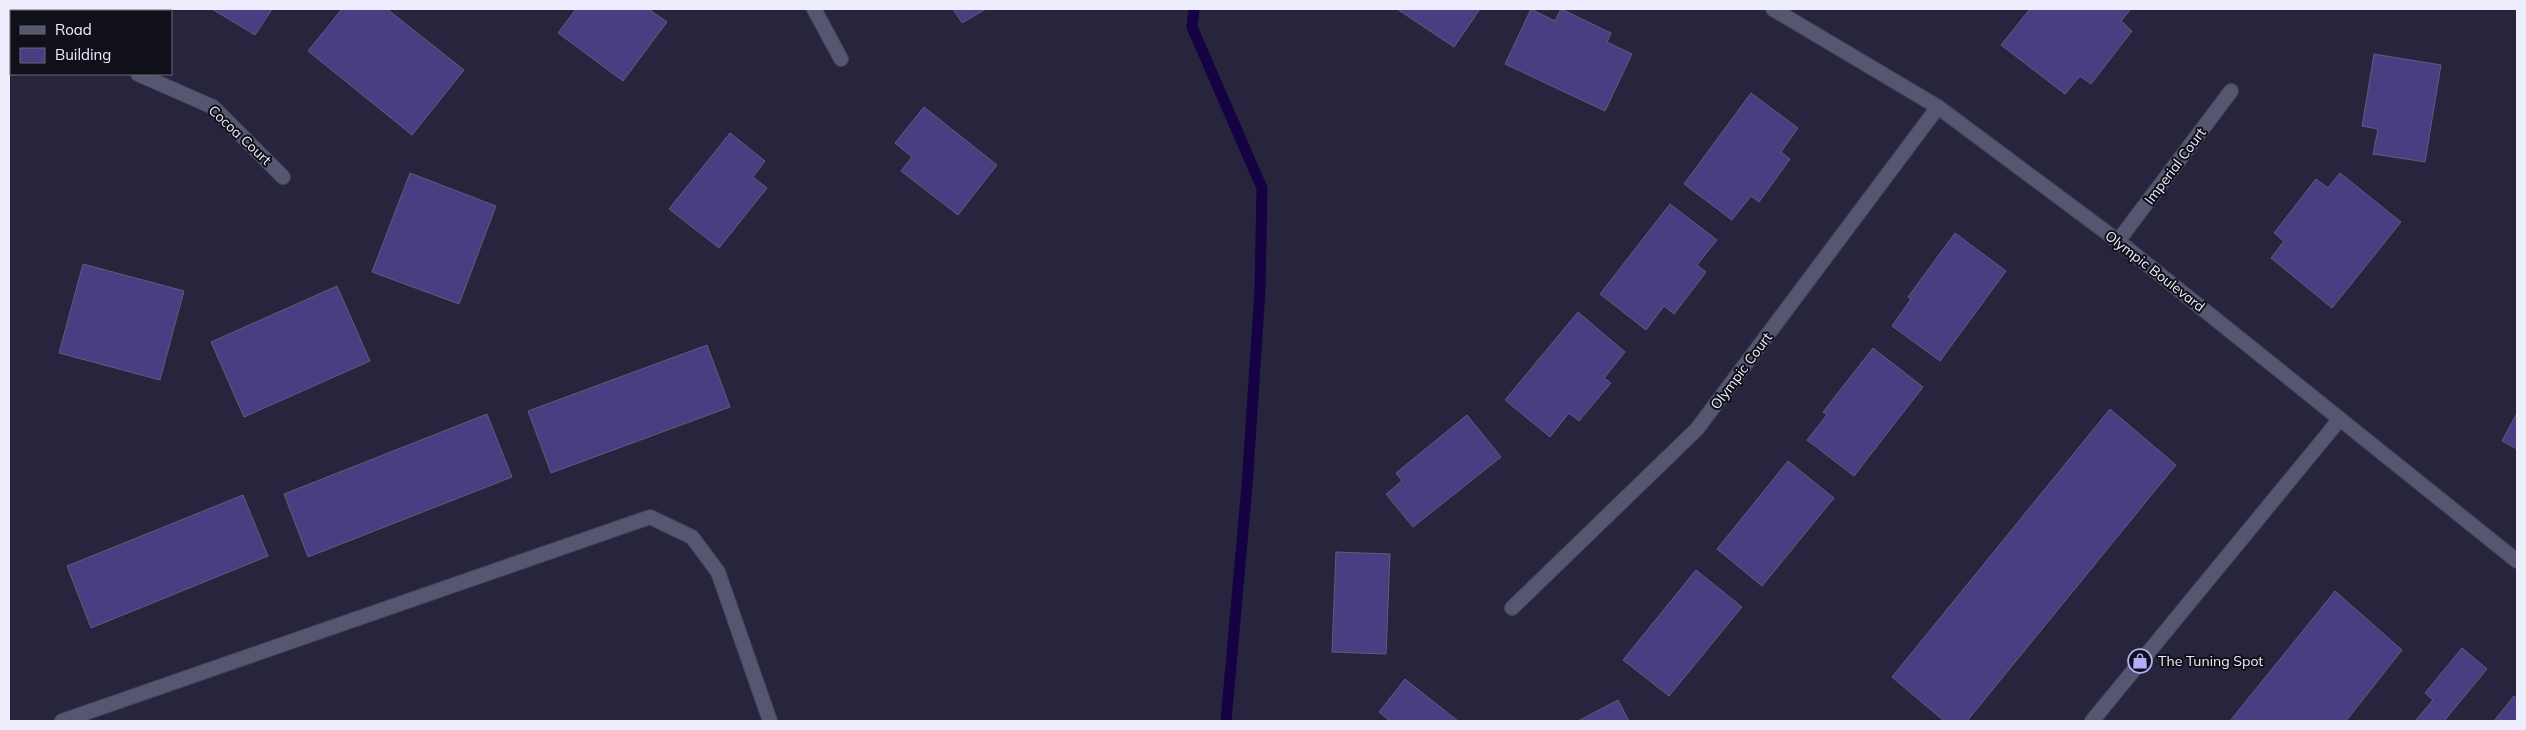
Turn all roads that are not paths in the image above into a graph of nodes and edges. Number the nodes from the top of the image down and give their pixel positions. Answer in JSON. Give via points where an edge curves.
{"nodes":[{"id":1,"x":814,"y":9,"type":"edge"},
{"id":2,"x":1773,"y":9,"type":"edge"},
{"id":3,"x":841,"y":59,"type":"dead end"},
{"id":4,"x":140,"y":75,"type":"edge"},
{"id":5,"x":2231,"y":91,"type":"dead end"},
{"id":6,"x":1938,"y":107,"type":"junction"},
{"id":7,"x":283,"y":177,"type":"dead end"},
{"id":8,"x":2118,"y":241,"type":"junction"},
{"id":9,"x":2340,"y":419,"type":"junction"},
{"id":10,"x":2517,"y":561,"type":"edge"},
{"id":11,"x":1512,"y":608,"type":"dead end"},
{"id":12,"x":62,"y":721,"type":"edge"},
{"id":13,"x":770,"y":721,"type":"edge"},
{"id":14,"x":2092,"y":721,"type":"edge"}],
"edges":[{"from":1,"to":3,"type":"street"},
{"from":2,"to":6,"type":"street","name":"Olympic Boulevard"},
{"from":4,"to":7,"type":"street","name":"Cocoa Court","via":[[213,107]]},
{"from":5,"to":8,"type":"street","name":"Imperial Court"},
{"from":6,"to":8,"type":"street","name":"Olympic Boulevard"},
{"from":6,"to":11,"type":"street","name":"Olympic Court","via":[[1697,429]]},
{"from":8,"to":9,"type":"street","name":"Olympic Boulevard"},
{"from":9,"to":10,"type":"street","name":"Olympic Boulevard"},
{"from":9,"to":14,"type":"street"},
{"from":12,"to":13,"type":"street","via":[[650,516],[692,537],[718,572]]}]}
